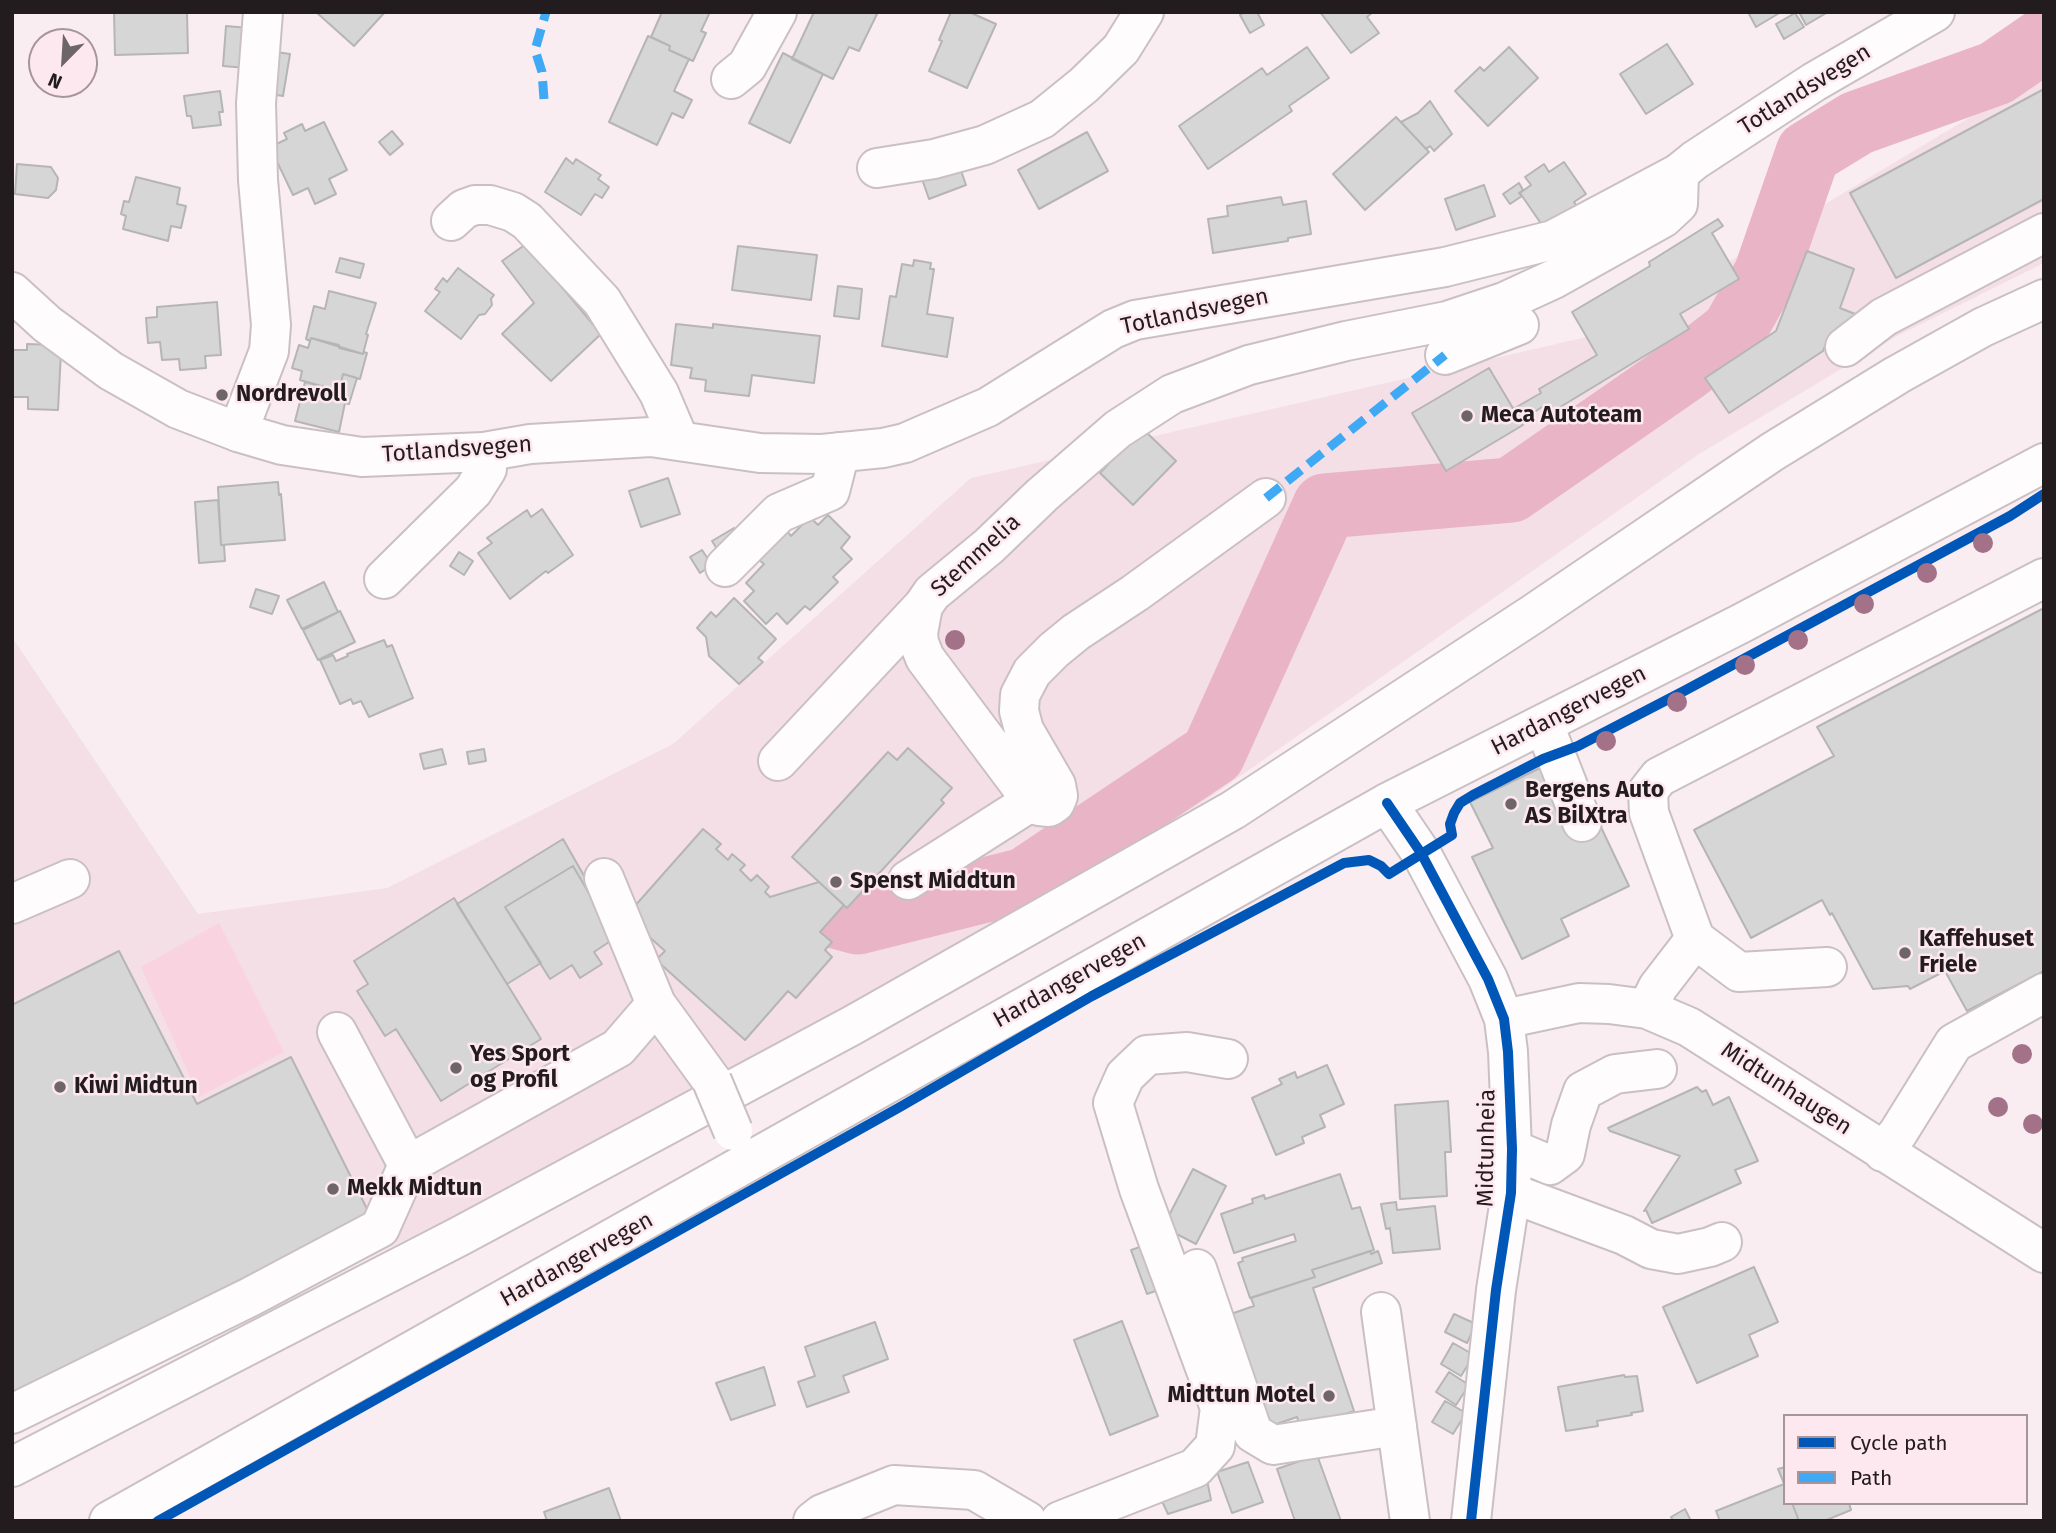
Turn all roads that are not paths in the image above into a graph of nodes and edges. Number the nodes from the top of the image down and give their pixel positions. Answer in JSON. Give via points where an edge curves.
{"nodes":[{"id":1,"x":263,"y":12,"type":"edge"},
{"id":2,"x":776,"y":12,"type":"edge"},
{"id":3,"x":1143,"y":12,"type":"edge"},
{"id":4,"x":1935,"y":12,"type":"edge"},
{"id":5,"x":731,"y":79,"type":"dead end"},
{"id":6,"x":877,"y":167,"type":"dead end"},
{"id":7,"x":1679,"y":173,"type":"junction"},
{"id":8,"x":451,"y":221,"type":"dead end"},
{"id":9,"x":2044,"y":233,"type":"edge"},
{"id":10,"x":1629,"y":264,"type":"dead end"},
{"id":11,"x":12,"y":292,"type":"edge"},
{"id":12,"x":2044,"y":299,"type":"edge"},
{"id":13,"x":1511,"y":313,"type":"junction"},
{"id":14,"x":1845,"y":347,"type":"dead end"},
{"id":15,"x":1445,"y":355,"type":"dead end"},
{"id":16,"x":238,"y":432,"type":"junction"},
{"id":17,"x":679,"y":440,"type":"junction"},
{"id":18,"x":484,"y":452,"type":"junction"},
{"id":19,"x":840,"y":452,"type":"junction"},
{"id":20,"x":2044,"y":463,"type":"edge"},
{"id":21,"x":1266,"y":498,"type":"dead end"},
{"id":22,"x":725,"y":567,"type":"dead end"},
{"id":23,"x":2044,"y":578,"type":"edge"},
{"id":24,"x":384,"y":579,"type":"dead end"},
{"id":25,"x":923,"y":606,"type":"junction"},
{"id":26,"x":1544,"y":724,"type":"junction"},
{"id":27,"x":778,"y":761,"type":"dead end"},
{"id":28,"x":1032,"y":801,"type":"junction"},
{"id":29,"x":1387,"y":803,"type":"junction"},
{"id":30,"x":1582,"y":822,"type":"dead end"},
{"id":31,"x":604,"y":878,"type":"dead end"},
{"id":32,"x":70,"y":879,"type":"dead end"},
{"id":33,"x":908,"y":880,"type":"dead end"},
{"id":34,"x":12,"y":905,"type":"edge"},
{"id":35,"x":1695,"y":939,"type":"junction"},
{"id":36,"x":1827,"y":967,"type":"dead end"},
{"id":37,"x":2044,"y":993,"type":"edge"},
{"id":38,"x":656,"y":1004,"type":"junction"},
{"id":39,"x":1647,"y":1009,"type":"junction"},
{"id":40,"x":1504,"y":1019,"type":"junction"},
{"id":41,"x":337,"y":1032,"type":"dead end"},
{"id":42,"x":1228,"y":1059,"type":"dead end"},
{"id":43,"x":1657,"y":1069,"type":"dead end"},
{"id":44,"x":742,"y":1146,"type":"junction"},
{"id":45,"x":1512,"y":1149,"type":"junction"},
{"id":46,"x":1883,"y":1152,"type":"junction"},
{"id":47,"x":408,"y":1165,"type":"junction"},
{"id":48,"x":1511,"y":1193,"type":"junction"},
{"id":49,"x":1723,"y":1242,"type":"dead end"},
{"id":50,"x":2044,"y":1253,"type":"edge"},
{"id":51,"x":1197,"y":1269,"type":"dead end"},
{"id":52,"x":1381,"y":1312,"type":"dead end"},
{"id":53,"x":12,"y":1415,"type":"edge"},
{"id":54,"x":1397,"y":1426,"type":"junction"},
{"id":55,"x":12,"y":1468,"type":"edge"},
{"id":56,"x":108,"y":1521,"type":"edge"},
{"id":57,"x":813,"y":1521,"type":"edge"},
{"id":58,"x":1027,"y":1521,"type":"edge"},
{"id":59,"x":1060,"y":1521,"type":"edge"},
{"id":60,"x":1410,"y":1521,"type":"edge"},
{"id":61,"x":1471,"y":1521,"type":"edge"}],
"edges":[{"from":1,"to":16,"type":"main road","via":[[256,103],[271,325],[269,351]]},
{"from":2,"to":5,"type":"main road","via":[[747,66]]},
{"from":3,"to":6,"type":"main road","via":[[1121,49],[1042,119],[985,145],[934,159]]},
{"from":4,"to":7,"type":"main road","name":"Totlandsvegen","via":[[1814,82]]},
{"from":7,"to":13,"type":"main road","via":[[1675,208],[1554,279]]},
{"from":7,"to":19,"type":"main road","name":"Totlandsvegen","via":[[1552,240],[1445,267],[1135,320],[1113,328],[988,407],[905,443]]},
{"from":8,"to":17,"type":"main road","via":[[464,209],[490,205],[527,221],[602,301],[659,393]]},
{"from":9,"to":14,"type":"main road","via":[[1884,317]]},
{"from":10,"to":13,"type":"main road"},
{"from":11,"to":16,"type":"main road","name":"Totlandsvegen","via":[[111,371],[178,408]]},
{"from":12,"to":55,"type":"main road","via":[[1897,375],[1772,452],[1233,810],[853,1026]]},
{"from":13,"to":15,"type":"main road"},
{"from":13,"to":25,"type":"main road","name":"Stemmelia","via":[[1346,341],[1249,365],[1172,394],[1118,429],[932,593]]},
{"from":16,"to":18,"type":"main road","name":"Totlandsvegen","via":[[282,445],[362,457]]},
{"from":17,"to":18,"type":"main road","name":"Totlandsvegen","via":[[544,444]]},
{"from":17,"to":19,"type":"main road","name":"Totlandsvegen","via":[[760,453]]},
{"from":18,"to":24,"type":"main road","via":[[486,469],[473,491]]},
{"from":19,"to":22,"type":"main road","via":[[830,491],[779,513]]},
{"from":20,"to":26,"type":"main road","name":"Hardangervegen"},
{"from":21,"to":28,"type":"main road","via":[[1076,632],[1032,672],[1020,695],[1019,712],[1029,742],[1058,796],[1049,807]]},
{"from":23,"to":35,"type":"main road","via":[[1659,777],[1648,792],[1649,813]]},
{"from":25,"to":27,"type":"main road"},
{"from":25,"to":28,"type":"main road","name":"Stemmelia","via":[[918,633],[925,658]]},
{"from":26,"to":29,"type":"main road","name":"Hardangervegen"},
{"from":26,"to":30,"type":"main road"},
{"from":28,"to":33,"type":"main road"},
{"from":29,"to":40,"type":"main road","name":"Midtunheia","via":[[1423,856]]},
{"from":29,"to":44,"type":"main road","name":"Hardangervegen"},
{"from":31,"to":38,"type":"main road"},
{"from":32,"to":34,"type":"main road"},
{"from":35,"to":36,"type":"main road","via":[[1739,972]]},
{"from":35,"to":39,"type":"main road"},
{"from":37,"to":46,"type":"main road","via":[[1954,1043]]},
{"from":38,"to":44,"type":"main road","bridge":true,"via":[[712,1081]]},
{"from":38,"to":47,"type":"main road","via":[[618,1048]]},
{"from":39,"to":40,"type":"main road","name":"Midtunhaugen","via":[[1578,1003]]},
{"from":39,"to":46,"type":"main road","name":"Midtunhaugen","via":[[1689,1027]]},
{"from":40,"to":45,"type":"main road","name":"Midtunheia"},
{"from":41,"to":47,"type":"main road"},
{"from":42,"to":59,"type":"main road","via":[[1187,1052],[1147,1055],[1125,1076],[1112,1103],[1220,1408],[1215,1446],[1195,1468]]},
{"from":43,"to":45,"type":"main road","via":[[1615,1073],[1583,1091],[1565,1154],[1550,1165]]},
{"from":44,"to":56,"type":"main road","name":"Hardangervegen"},
{"from":45,"to":48,"type":"main road","name":"Midtunheia"},
{"from":46,"to":50,"type":"main road","name":"Midtunhaugen"},
{"from":47,"to":53,"type":"main road","via":[[380,1228]]},
{"from":48,"to":49,"type":"main road","via":[[1651,1249],[1678,1254]]},
{"from":48,"to":61,"type":"main road","name":"Midtunheia"},
{"from":51,"to":54,"type":"main road","via":[[1253,1433],[1273,1445]]},
{"from":52,"to":54,"type":"main road"},
{"from":54,"to":60,"type":"main road"},
{"from":57,"to":58,"type":"main road","via":[[894,1485],[974,1490]]}]}
